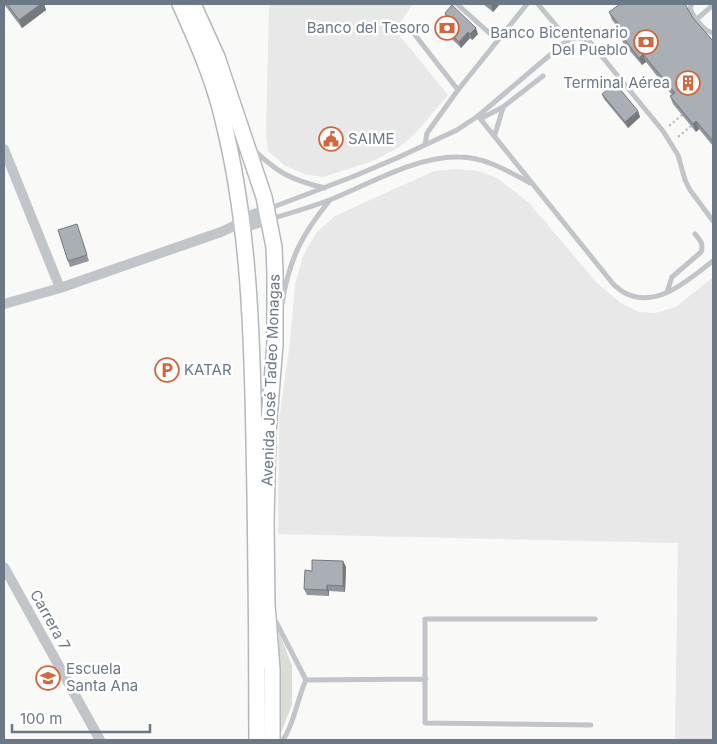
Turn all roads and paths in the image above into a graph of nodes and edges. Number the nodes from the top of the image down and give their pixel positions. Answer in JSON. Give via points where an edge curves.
{"nodes":[{"id":1,"x":180,"y":4,"type":"edge"},
{"id":2,"x":193,"y":4,"type":"edge"},
{"id":3,"x":457,"y":4,"type":"edge"},
{"id":4,"x":527,"y":4,"type":"edge"},
{"id":5,"x":538,"y":4,"type":"edge"},
{"id":6,"x":692,"y":4,"type":"edge"},
{"id":7,"x":713,"y":5,"type":"edge"},
{"id":8,"x":697,"y":19,"type":"junction"},
{"id":9,"x":408,"y":26,"type":"dead end"},
{"id":10,"x":713,"y":33,"type":"edge"},
{"id":11,"x":497,"y":40,"type":"junction"},
{"id":12,"x":568,"y":40,"type":"junction"},
{"id":13,"x":543,"y":76,"type":"dead end"},
{"id":14,"x":458,"y":90,"type":"junction"},
{"id":15,"x":503,"y":107,"type":"junction"},
{"id":16,"x":682,"y":115,"type":"edge"},
{"id":17,"x":480,"y":117,"type":"junction"},
{"id":18,"x":691,"y":126,"type":"edge"},
{"id":19,"x":667,"y":127,"type":"dead end"},
{"id":20,"x":495,"y":134,"type":"junction"},
{"id":21,"x":678,"y":137,"type":"dead end"},
{"id":22,"x":246,"y":143,"type":"junction"},
{"id":23,"x":425,"y":145,"type":"junction"},
{"id":24,"x":4,"y":149,"type":"edge"},
{"id":25,"x":397,"y":158,"type":"junction"},
{"id":26,"x":402,"y":169,"type":"junction"},
{"id":27,"x":533,"y":184,"type":"junction"},
{"id":28,"x":326,"y":188,"type":"junction"},
{"id":29,"x":330,"y":199,"type":"junction"},
{"id":30,"x":269,"y":214,"type":"junction"},
{"id":31,"x":713,"y":221,"type":"edge"},
{"id":32,"x":240,"y":224,"type":"junction"},
{"id":33,"x":696,"y":234,"type":"dead end"},
{"id":34,"x":713,"y":261,"type":"edge"},
{"id":35,"x":60,"y":288,"type":"junction"},
{"id":36,"x":667,"y":292,"type":"junction"},
{"id":37,"x":4,"y":304,"type":"edge"},
{"id":38,"x":275,"y":344,"type":"junction"},
{"id":39,"x":4,"y":567,"type":"edge"},
{"id":40,"x":6,"y":578,"type":"edge"},
{"id":41,"x":267,"y":605,"type":"junction"},
{"id":42,"x":595,"y":619,"type":"dead end"},
{"id":43,"x":426,"y":679,"type":"junction"},
{"id":44,"x":306,"y":680,"type":"junction"},
{"id":45,"x":591,"y":725,"type":"dead end"},
{"id":46,"x":100,"y":740,"type":"edge"},
{"id":47,"x":257,"y":740,"type":"edge"},
{"id":48,"x":272,"y":740,"type":"edge"},
{"id":49,"x":284,"y":740,"type":"edge"}],
"edges":[{"from":1,"to":32,"type":"main road","name":"Avenida José Tadeo Monagas","via":[[206,64],[223,119],[233,164]]},
{"from":2,"to":22,"type":"main road","name":"Avenida José Tadeo Monagas","via":[[217,57]]},
{"from":3,"to":11,"type":"lane"},
{"from":4,"to":11,"type":"lane"},
{"from":5,"to":12,"type":"lane"},
{"from":6,"to":8,"type":"lane","via":[[690,8]]},
{"from":7,"to":8,"type":"lane"},
{"from":8,"to":10,"type":"lane","via":[[708,32]]},
{"from":9,"to":14,"type":"lane"},
{"from":11,"to":14,"type":"lane"},
{"from":12,"to":17,"type":"lane"},
{"from":12,"to":31,"type":"lane","via":[[583,38],[590,42],[657,123],[678,155],[690,190]]},
{"from":13,"to":15,"type":"lane"},
{"from":14,"to":23,"type":"lane","via":[[427,133]]},
{"from":15,"to":17,"type":"lane"},
{"from":15,"to":20,"type":"lane"},
{"from":16,"to":19,"type":"path"},
{"from":17,"to":20,"type":"lane"},
{"from":17,"to":23,"type":"lane"},
{"from":18,"to":21,"type":"path"},
{"from":20,"to":27,"type":"lane"},
{"from":22,"to":28,"type":"lane","via":[[286,176]]},
{"from":22,"to":30,"type":"main road","name":"Avenida José Tadeo Monagas"},
{"from":23,"to":25,"type":"lane"},
{"from":24,"to":35,"type":"street"},
{"from":25,"to":26,"type":"lane"},
{"from":25,"to":28,"type":"lane"},
{"from":26,"to":27,"type":"lane","via":[[439,158],[460,156],[494,164]]},
{"from":26,"to":29,"type":"lane"},
{"from":27,"to":36,"type":"lane","via":[[614,285],[626,294],[640,297]]},
{"from":28,"to":30,"type":"lane"},
{"from":29,"to":30,"type":"lane"},
{"from":29,"to":38,"type":"lane","via":[[296,250],[284,288]]},
{"from":30,"to":32,"type":"street"},
{"from":30,"to":38,"type":"main road","name":"Avenida José Tadeo Monagas","via":[[275,273]]},
{"from":32,"to":35,"type":"street"},
{"from":32,"to":47,"type":"main road","name":"Avenida José Tadeo Monagas","via":[[252,363]]},
{"from":33,"to":36,"type":"lane","via":[[703,247],[701,252],[672,277]]},
{"from":34,"to":36,"type":"lane"},
{"from":35,"to":37,"type":"street"},
{"from":38,"to":41,"type":"main road","name":"Avenida José Tadeo Monagas","via":[[268,432]]},
{"from":39,"to":40,"type":"street","name":"Carrera 7"},
{"from":40,"to":46,"type":"street","name":"Carrera 7"},
{"from":41,"to":44,"type":"lane"},
{"from":41,"to":48,"type":"main road","name":"Avenida José Tadeo Monagas","via":[[272,669]]},
{"from":42,"to":43,"type":"lane","via":[[425,619]]},
{"from":43,"to":44,"type":"lane"},
{"from":43,"to":45,"type":"lane","via":[[425,724]]},
{"from":44,"to":49,"type":"lane"}]}
